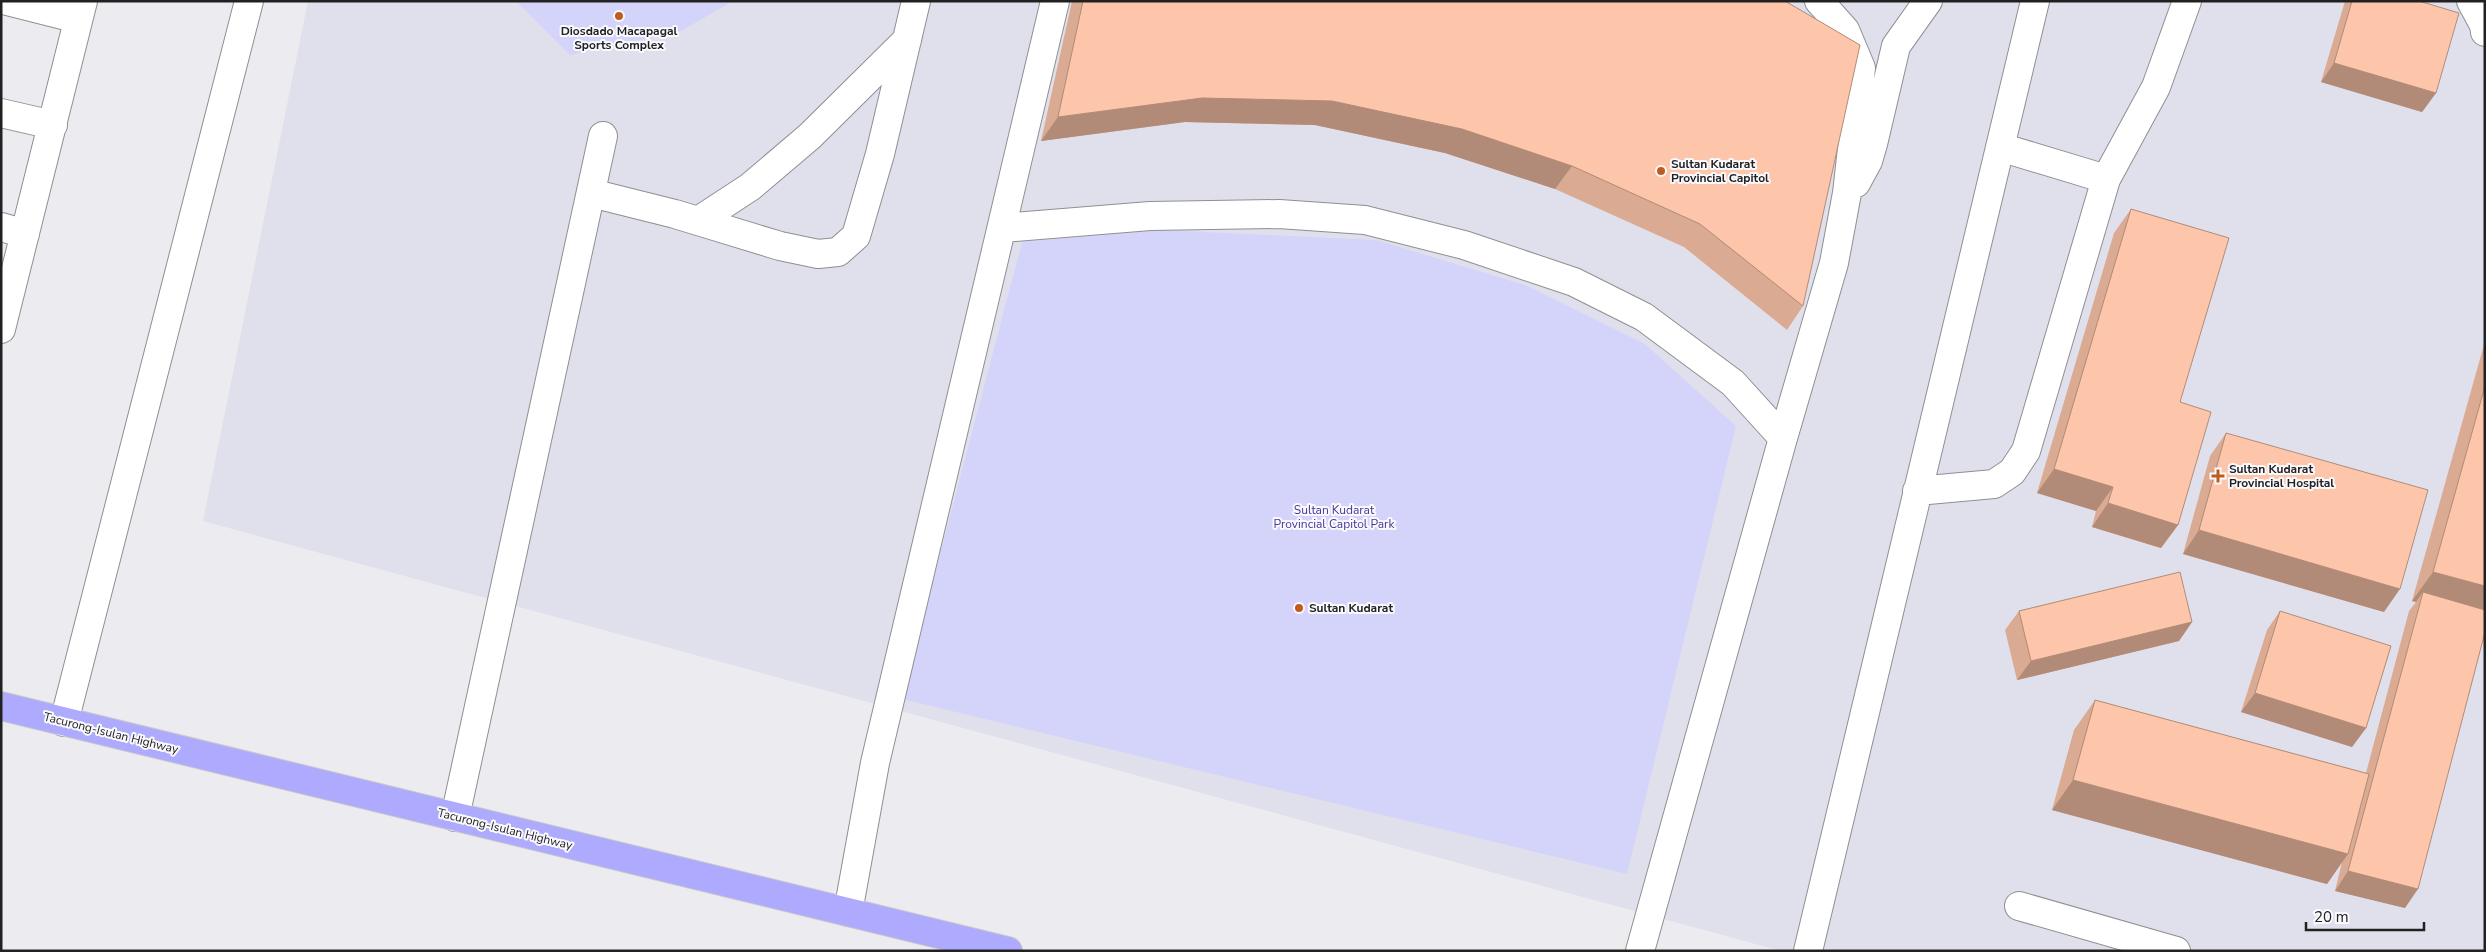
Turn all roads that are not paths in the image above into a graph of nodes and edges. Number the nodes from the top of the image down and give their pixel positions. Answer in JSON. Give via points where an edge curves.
{"nodes":[{"id":1,"x":8,"y":1,"type":"edge"},
{"id":2,"x":250,"y":1,"type":"edge"},
{"id":3,"x":916,"y":1,"type":"edge"},
{"id":4,"x":1055,"y":1,"type":"edge"},
{"id":5,"x":1819,"y":1,"type":"edge"},
{"id":6,"x":1928,"y":1,"type":"edge"},
{"id":7,"x":2035,"y":1,"type":"edge"},
{"id":8,"x":2187,"y":1,"type":"edge"},
{"id":9,"x":2471,"y":1,"type":"edge"},
{"id":10,"x":81,"y":10,"type":"edge"},
{"id":11,"x":2485,"y":32,"type":"edge"},
{"id":12,"x":908,"y":40,"type":"junction"},
{"id":13,"x":1,"y":113,"type":"edge"},
{"id":14,"x":52,"y":125,"type":"junction"},
{"id":15,"x":603,"y":136,"type":"dead end"},
{"id":16,"x":2000,"y":148,"type":"junction"},
{"id":17,"x":2106,"y":179,"type":"junction"},
{"id":18,"x":591,"y":193,"type":"junction"},
{"id":19,"x":1848,"y":193,"type":"junction"},
{"id":20,"x":698,"y":221,"type":"junction"},
{"id":21,"x":1002,"y":228,"type":"junction"},
{"id":22,"x":13,"y":231,"type":"edge"},
{"id":23,"x":1,"y":329,"type":"edge"},
{"id":24,"x":1783,"y":438,"type":"junction"},
{"id":25,"x":1917,"y":492,"type":"junction"},
{"id":26,"x":1,"y":706,"type":"edge"},
{"id":27,"x":64,"y":722,"type":"junction"},
{"id":28,"x":455,"y":817,"type":"junction"},
{"id":29,"x":2019,"y":906,"type":"dead end"},
{"id":30,"x":848,"y":912,"type":"junction"},
{"id":31,"x":1008,"y":951,"type":"edge"},
{"id":32,"x":1640,"y":951,"type":"edge"},
{"id":33,"x":1808,"y":951,"type":"edge"},
{"id":34,"x":2176,"y":951,"type":"edge"}],
"edges":[{"from":1,"to":10,"type":"lane"},
{"from":2,"to":27,"type":"lane"},
{"from":3,"to":12,"type":"lane"},
{"from":4,"to":21,"type":"lane"},
{"from":5,"to":19,"type":"lane","via":[[1844,30],[1861,68]]},
{"from":6,"to":19,"type":"lane","via":[[1896,46],[1868,161]]},
{"from":7,"to":16,"type":"lane"},
{"from":8,"to":17,"type":"lane","via":[[2156,87]]},
{"from":9,"to":11,"type":"lane"},
{"from":10,"to":14,"type":"lane"},
{"from":12,"to":20,"type":"lane","via":[[810,136],[750,187]]},
{"from":12,"to":20,"type":"lane","via":[[856,236],[838,252],[818,254],[780,246]]},
{"from":13,"to":14,"type":"lane"},
{"from":14,"to":22,"type":"lane"},
{"from":15,"to":18,"type":"lane"},
{"from":16,"to":17,"type":"lane"},
{"from":16,"to":25,"type":"lane"},
{"from":17,"to":25,"type":"lane","via":[[2026,451],[2012,472],[1994,484]]},
{"from":18,"to":20,"type":"lane"},
{"from":18,"to":28,"type":"lane"},
{"from":19,"to":24,"type":"lane","via":[[1834,264]]},
{"from":21,"to":24,"type":"lane","via":[[1150,216],[1279,214],[1366,220],[1464,245],[1574,282],[1644,317],[1733,383]]},
{"from":21,"to":30,"type":"lane","via":[[875,763]]},
{"from":22,"to":23,"type":"lane"},
{"from":24,"to":32,"type":"lane"},
{"from":25,"to":33,"type":"lane"},
{"from":26,"to":27,"type":"highway","name":"Tacurong-Isulan Highway"},
{"from":27,"to":28,"type":"highway","name":"Tacurong-Isulan Highway"},
{"from":28,"to":30,"type":"highway","name":"Tacurong-Isulan Highway"},
{"from":29,"to":34,"type":"lane"},
{"from":30,"to":31,"type":"highway","name":"Tacurong-Isulan Highway"}]}
